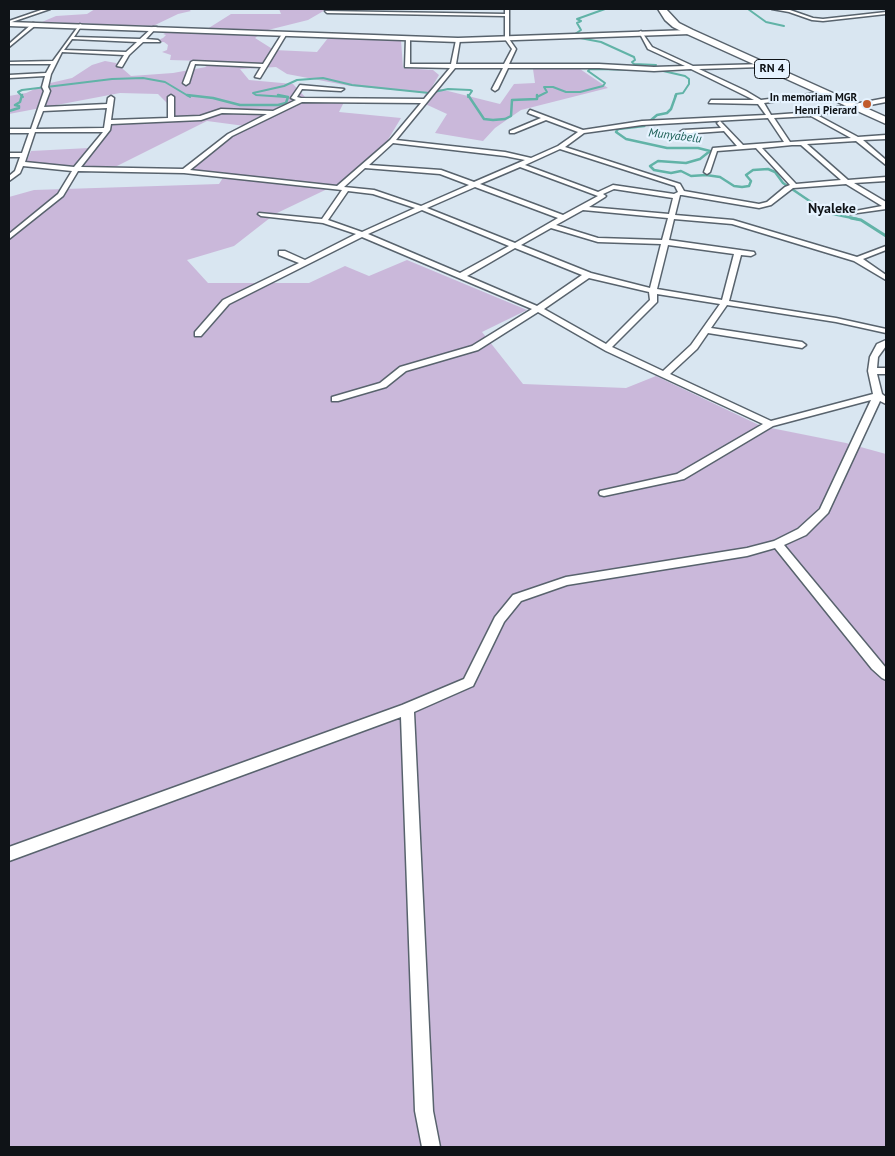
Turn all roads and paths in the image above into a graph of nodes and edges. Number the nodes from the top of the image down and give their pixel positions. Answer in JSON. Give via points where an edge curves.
{"nodes":[{"id":1,"x":48,"y":9,"type":"edge"},
{"id":2,"x":507,"y":9,"type":"edge"},
{"id":3,"x":662,"y":9,"type":"edge"},
{"id":4,"x":774,"y":9,"type":"edge"},
{"id":5,"x":378,"y":11,"type":"edge"},
{"id":6,"x":328,"y":12,"type":"dead end"},
{"id":7,"x":886,"y":12,"type":"edge"},
{"id":8,"x":507,"y":15,"type":"junction"},
{"id":9,"x":9,"y":23,"type":"edge"},
{"id":10,"x":35,"y":24,"type":"junction"},
{"id":11,"x":80,"y":25,"type":"junction"},
{"id":12,"x":154,"y":28,"type":"junction"},
{"id":13,"x":641,"y":32,"type":"junction"},
{"id":14,"x":690,"y":32,"type":"junction"},
{"id":15,"x":284,"y":35,"type":"junction"},
{"id":16,"x":577,"y":36,"type":"joint"},
{"id":17,"x":71,"y":38,"type":"junction"},
{"id":18,"x":408,"y":39,"type":"junction"},
{"id":19,"x":507,"y":39,"type":"junction"},
{"id":20,"x":140,"y":40,"type":"junction"},
{"id":21,"x":458,"y":40,"type":"junction"},
{"id":22,"x":158,"y":41,"type":"dead end"},
{"id":23,"x":9,"y":46,"type":"edge"},
{"id":24,"x":62,"y":51,"type":"junction"},
{"id":25,"x":127,"y":54,"type":"junction"},
{"id":26,"x":54,"y":62,"type":"junction"},
{"id":27,"x":9,"y":63,"type":"edge"},
{"id":28,"x":762,"y":65,"type":"junction"},
{"id":29,"x":120,"y":66,"type":"dead end"},
{"id":30,"x":265,"y":66,"type":"junction"},
{"id":31,"x":508,"y":66,"type":"junction"},
{"id":32,"x":453,"y":67,"type":"junction"},
{"id":33,"x":696,"y":68,"type":"junction"},
{"id":34,"x":48,"y":74,"type":"junction"},
{"id":35,"x":9,"y":76,"type":"edge"},
{"id":36,"x":258,"y":76,"type":"dead end"},
{"id":37,"x":186,"y":84,"type":"dead end"},
{"id":38,"x":341,"y":89,"type":"dead end"},
{"id":39,"x":495,"y":89,"type":"dead end"},
{"id":40,"x":432,"y":93,"type":"joint"},
{"id":41,"x":826,"y":94,"type":"junction"},
{"id":42,"x":171,"y":96,"type":"dead end"},
{"id":43,"x":364,"y":96,"type":"dead end"},
{"id":44,"x":301,"y":100,"type":"junction"},
{"id":45,"x":886,"y":100,"type":"edge"},
{"id":46,"x":425,"y":101,"type":"junction"},
{"id":47,"x":359,"y":102,"type":"junction"},
{"id":48,"x":711,"y":102,"type":"dead end"},
{"id":49,"x":760,"y":102,"type":"junction"},
{"id":50,"x":855,"y":107,"type":"junction"},
{"id":51,"x":40,"y":109,"type":"junction"},
{"id":52,"x":530,"y":112,"type":"dead end"},
{"id":53,"x":275,"y":113,"type":"junction"},
{"id":54,"x":812,"y":114,"type":"junction"},
{"id":55,"x":770,"y":117,"type":"junction"},
{"id":56,"x":546,"y":118,"type":"junction"},
{"id":57,"x":171,"y":119,"type":"junction"},
{"id":58,"x":718,"y":120,"type":"junction"},
{"id":59,"x":886,"y":121,"type":"edge"},
{"id":60,"x":108,"y":122,"type":"junction"},
{"id":61,"x":726,"y":129,"type":"junction"},
{"id":62,"x":107,"y":130,"type":"junction"},
{"id":63,"x":9,"y":131,"type":"edge"},
{"id":64,"x":33,"y":131,"type":"junction"},
{"id":65,"x":512,"y":132,"type":"dead end"},
{"id":66,"x":582,"y":132,"type":"junction"},
{"id":67,"x":683,"y":132,"type":"dead end"},
{"id":68,"x":886,"y":138,"type":"edge"},
{"id":69,"x":859,"y":140,"type":"junction"},
{"id":70,"x":392,"y":142,"type":"junction"},
{"id":71,"x":789,"y":144,"type":"junction"},
{"id":72,"x":803,"y":144,"type":"junction"},
{"id":73,"x":757,"y":146,"type":"junction"},
{"id":74,"x":560,"y":147,"type":"junction"},
{"id":75,"x":741,"y":147,"type":"junction"},
{"id":76,"x":24,"y":155,"type":"junction"},
{"id":77,"x":9,"y":156,"type":"edge"},
{"id":78,"x":529,"y":159,"type":"junction"},
{"id":79,"x":886,"y":163,"type":"edge"},
{"id":80,"x":21,"y":164,"type":"junction"},
{"id":81,"x":518,"y":164,"type":"junction"},
{"id":82,"x":364,"y":166,"type":"junction"},
{"id":83,"x":76,"y":169,"type":"junction"},
{"id":84,"x":184,"y":172,"type":"junction"},
{"id":85,"x":707,"y":172,"type":"dead end"},
{"id":86,"x":9,"y":179,"type":"edge"},
{"id":87,"x":886,"y":179,"type":"edge"},
{"id":88,"x":847,"y":182,"type":"junction"},
{"id":89,"x":476,"y":184,"type":"junction"},
{"id":90,"x":791,"y":187,"type":"junction"},
{"id":91,"x":343,"y":189,"type":"junction"},
{"id":92,"x":598,"y":194,"type":"junction"},
{"id":93,"x":679,"y":194,"type":"junction"},
{"id":94,"x":886,"y":206,"type":"edge"},
{"id":95,"x":422,"y":208,"type":"junction"},
{"id":96,"x":581,"y":208,"type":"junction"},
{"id":97,"x":735,"y":212,"type":"junction"},
{"id":98,"x":852,"y":213,"type":"dead end"},
{"id":99,"x":261,"y":214,"type":"dead end"},
{"id":100,"x":564,"y":218,"type":"junction"},
{"id":101,"x":671,"y":218,"type":"junction"},
{"id":102,"x":324,"y":221,"type":"junction"},
{"id":103,"x":550,"y":226,"type":"junction"},
{"id":104,"x":362,"y":234,"type":"junction"},
{"id":105,"x":9,"y":237,"type":"edge"},
{"id":106,"x":665,"y":242,"type":"junction"},
{"id":107,"x":514,"y":246,"type":"junction"},
{"id":108,"x":886,"y":248,"type":"edge"},
{"id":109,"x":738,"y":252,"type":"junction"},
{"id":110,"x":282,"y":253,"type":"dead end"},
{"id":111,"x":751,"y":254,"type":"dead end"},
{"id":112,"x":857,"y":259,"type":"junction"},
{"id":113,"x":306,"y":262,"type":"junction"},
{"id":114,"x":588,"y":275,"type":"junction"},
{"id":115,"x":461,"y":276,"type":"junction"},
{"id":116,"x":886,"y":278,"type":"edge"},
{"id":117,"x":653,"y":291,"type":"junction"},
{"id":118,"x":725,"y":302,"type":"junction"},
{"id":119,"x":538,"y":309,"type":"junction"},
{"id":120,"x":706,"y":330,"type":"junction"},
{"id":121,"x":886,"y":331,"type":"edge"},
{"id":122,"x":198,"y":334,"type":"dead end"},
{"id":123,"x":886,"y":342,"type":"edge"},
{"id":124,"x":802,"y":345,"type":"dead end"},
{"id":125,"x":607,"y":347,"type":"junction"},
{"id":126,"x":872,"y":371,"type":"junction"},
{"id":127,"x":886,"y":371,"type":"edge"},
{"id":128,"x":666,"y":374,"type":"junction"},
{"id":129,"x":882,"y":398,"type":"edge"},
{"id":130,"x":335,"y":399,"type":"dead end"},
{"id":131,"x":770,"y":424,"type":"junction"},
{"id":132,"x":604,"y":493,"type":"dead end"},
{"id":133,"x":777,"y":544,"type":"junction"},
{"id":134,"x":886,"y":675,"type":"edge"},
{"id":135,"x":407,"y":709,"type":"junction"},
{"id":136,"x":9,"y":854,"type":"edge"},
{"id":137,"x":430,"y":1147,"type":"edge"}],
"edges":[{"from":1,"to":9,"type":"street"},
{"from":2,"to":8,"type":"street"},
{"from":3,"to":14,"type":"highway","number":"RN 4","via":[[668,18]]},
{"from":4,"to":7,"type":"street","via":[[823,20]]},
{"from":5,"to":6,"type":"street"},
{"from":5,"to":8,"type":"street"},
{"from":8,"to":19,"type":"street"},
{"from":9,"to":10,"type":"street"},
{"from":10,"to":11,"type":"street"},
{"from":10,"to":23,"type":"street"},
{"from":11,"to":12,"type":"street"},
{"from":11,"to":17,"type":"street"},
{"from":12,"to":15,"type":"street"},
{"from":12,"to":20,"type":"street"},
{"from":13,"to":14,"type":"street"},
{"from":13,"to":16,"type":"street"},
{"from":13,"to":33,"type":"street","via":[[650,48]]},
{"from":14,"to":28,"type":"highway","number":"RN 4"},
{"from":15,"to":18,"type":"street"},
{"from":15,"to":30,"type":"street"},
{"from":16,"to":19,"type":"street"},
{"from":17,"to":20,"type":"street"},
{"from":17,"to":24,"type":"street"},
{"from":18,"to":21,"type":"street"},
{"from":18,"to":32,"type":"street","via":[[407,66]]},
{"from":19,"to":21,"type":"street"},
{"from":19,"to":31,"type":"street","via":[[514,49]]},
{"from":20,"to":22,"type":"street"},
{"from":20,"to":25,"type":"street"},
{"from":21,"to":32,"type":"street"},
{"from":24,"to":25,"type":"street"},
{"from":24,"to":26,"type":"street"},
{"from":25,"to":29,"type":"street"},
{"from":26,"to":27,"type":"street"},
{"from":26,"to":34,"type":"street"},
{"from":28,"to":33,"type":"street"},
{"from":28,"to":41,"type":"highway","number":"RN 4"},
{"from":30,"to":36,"type":"street"},
{"from":30,"to":37,"type":"street","via":[[192,62]]},
{"from":31,"to":32,"type":"street"},
{"from":31,"to":33,"type":"street"},
{"from":31,"to":39,"type":"street"},
{"from":32,"to":40,"type":"street"},
{"from":33,"to":49,"type":"street"},
{"from":34,"to":35,"type":"street"},
{"from":34,"to":51,"type":"street","via":[[47,91]]},
{"from":38,"to":44,"type":"street","via":[[300,87],[294,98]]},
{"from":40,"to":46,"type":"street"},
{"from":41,"to":49,"type":"street"},
{"from":41,"to":50,"type":"highway","number":"RN 4"},
{"from":42,"to":57,"type":"street"},
{"from":43,"to":47,"type":"street"},
{"from":44,"to":47,"type":"street"},
{"from":44,"to":53,"type":"street"},
{"from":45,"to":50,"type":"street"},
{"from":46,"to":47,"type":"street"},
{"from":46,"to":70,"type":"street"},
{"from":48,"to":49,"type":"street"},
{"from":49,"to":55,"type":"street"},
{"from":50,"to":54,"type":"street"},
{"from":50,"to":59,"type":"highway","number":"RN 4"},
{"from":51,"to":60,"type":"street","via":[[111,102]]},
{"from":51,"to":64,"type":"street"},
{"from":52,"to":56,"type":"street"},
{"from":53,"to":57,"type":"street","via":[[221,111],[201,118]]},
{"from":53,"to":84,"type":"street","via":[[230,135]]},
{"from":54,"to":55,"type":"street"},
{"from":54,"to":69,"type":"street"},
{"from":55,"to":58,"type":"street"},
{"from":55,"to":71,"type":"street"},
{"from":56,"to":65,"type":"street"},
{"from":56,"to":66,"type":"street"},
{"from":57,"to":60,"type":"street"},
{"from":58,"to":61,"type":"street"},
{"from":58,"to":66,"type":"street","via":[[642,123]]},
{"from":60,"to":62,"type":"street"},
{"from":61,"to":67,"type":"street"},
{"from":61,"to":75,"type":"street"},
{"from":62,"to":64,"type":"street"},
{"from":62,"to":83,"type":"street"},
{"from":63,"to":64,"type":"street"},
{"from":64,"to":76,"type":"street"},
{"from":66,"to":74,"type":"street"},
{"from":68,"to":69,"type":"street"},
{"from":69,"to":72,"type":"street"},
{"from":69,"to":79,"type":"street"},
{"from":70,"to":78,"type":"street"},
{"from":70,"to":82,"type":"street"},
{"from":71,"to":72,"type":"street"},
{"from":71,"to":73,"type":"street"},
{"from":72,"to":88,"type":"street"},
{"from":73,"to":75,"type":"street"},
{"from":73,"to":90,"type":"street"},
{"from":74,"to":78,"type":"street"},
{"from":74,"to":93,"type":"street","via":[[678,185]]},
{"from":75,"to":85,"type":"street","via":[[715,149]]},
{"from":76,"to":77,"type":"street"},
{"from":76,"to":80,"type":"street"},
{"from":78,"to":81,"type":"street"},
{"from":80,"to":83,"type":"street"},
{"from":80,"to":86,"type":"street","via":[[18,172]]},
{"from":81,"to":89,"type":"street"},
{"from":81,"to":92,"type":"street"},
{"from":82,"to":89,"type":"street","via":[[441,172]]},
{"from":82,"to":91,"type":"street"},
{"from":83,"to":84,"type":"street"},
{"from":83,"to":105,"type":"street","via":[[61,195]]},
{"from":84,"to":91,"type":"street"},
{"from":87,"to":88,"type":"street"},
{"from":88,"to":90,"type":"street"},
{"from":88,"to":94,"type":"street"},
{"from":89,"to":95,"type":"street"},
{"from":89,"to":100,"type":"street"},
{"from":90,"to":97,"type":"street","via":[[769,204]]},
{"from":91,"to":95,"type":"street","via":[[374,192]]},
{"from":91,"to":102,"type":"street"},
{"from":92,"to":93,"type":"street","via":[[613,187]]},
{"from":92,"to":96,"type":"street","via":[[603,196]]},
{"from":93,"to":97,"type":"street"},
{"from":93,"to":101,"type":"street"},
{"from":94,"to":98,"type":"street"},
{"from":95,"to":104,"type":"street"},
{"from":95,"to":107,"type":"street"},
{"from":96,"to":100,"type":"street"},
{"from":96,"to":101,"type":"street"},
{"from":97,"to":101,"type":"street"},
{"from":97,"to":112,"type":"street"},
{"from":99,"to":102,"type":"street"},
{"from":100,"to":103,"type":"street"},
{"from":101,"to":106,"type":"street"},
{"from":102,"to":104,"type":"street"},
{"from":103,"to":106,"type":"street","via":[[598,240]]},
{"from":103,"to":107,"type":"street"},
{"from":104,"to":113,"type":"street"},
{"from":104,"to":115,"type":"street"},
{"from":106,"to":109,"type":"street"},
{"from":106,"to":117,"type":"street"},
{"from":107,"to":114,"type":"street"},
{"from":107,"to":115,"type":"street"},
{"from":108,"to":112,"type":"street"},
{"from":109,"to":111,"type":"street"},
{"from":109,"to":118,"type":"street"},
{"from":110,"to":113,"type":"street"},
{"from":112,"to":116,"type":"street"},
{"from":113,"to":122,"type":"street","via":[[226,302]]},
{"from":114,"to":117,"type":"street"},
{"from":114,"to":119,"type":"street"},
{"from":115,"to":119,"type":"street"},
{"from":117,"to":118,"type":"street"},
{"from":117,"to":125,"type":"street","via":[[654,300]]},
{"from":118,"to":120,"type":"street"},
{"from":118,"to":121,"type":"street"},
{"from":119,"to":125,"type":"street"},
{"from":119,"to":130,"type":"street","via":[[475,348],[403,369],[383,385]]},
{"from":120,"to":124,"type":"street"},
{"from":120,"to":128,"type":"street","via":[[694,347]]},
{"from":123,"to":126,"type":"street","via":[[874,357]]},
{"from":125,"to":128,"type":"street"},
{"from":126,"to":127,"type":"street"},
{"from":126,"to":129,"type":"street"},
{"from":128,"to":131,"type":"street"},
{"from":129,"to":131,"type":"street"},
{"from":129,"to":133,"type":"street","via":[[824,511],[802,532]]},
{"from":131,"to":132,"type":"street","via":[[680,477]]},
{"from":133,"to":134,"type":"street"},
{"from":133,"to":135,"type":"street","via":[[748,552],[566,581],[517,598],[499,620],[469,682]]},
{"from":135,"to":136,"type":"street"},
{"from":135,"to":137,"type":"street","via":[[424,1111]]}]}
